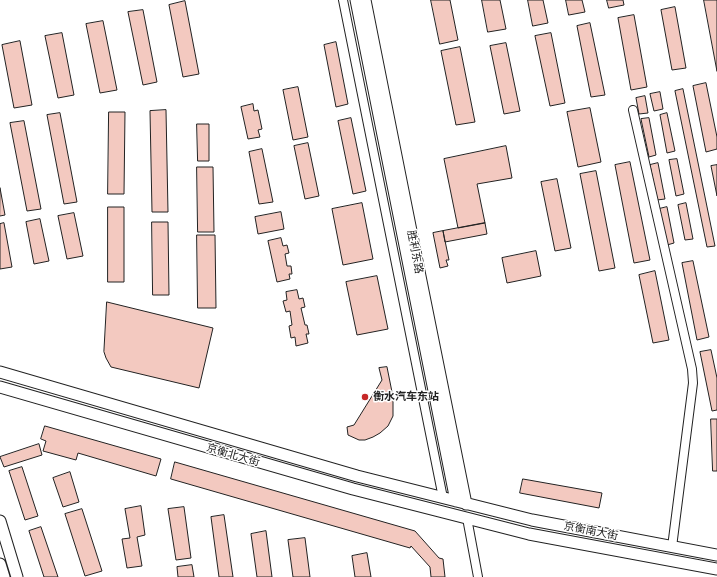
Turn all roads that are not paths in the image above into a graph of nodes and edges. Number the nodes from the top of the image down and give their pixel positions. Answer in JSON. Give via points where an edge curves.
{"nodes":[{"id":1,"x":343,"y":0,"type":"edge"},
{"id":2,"x":356,"y":0,"type":"edge"},
{"id":3,"x":365,"y":0,"type":"edge"},
{"id":4,"x":633,"y":110,"type":"dead end"},
{"id":5,"x":0,"y":372,"type":"edge"},
{"id":6,"x":0,"y":387,"type":"edge"},
{"id":7,"x":443,"y":498,"type":"junction"},
{"id":8,"x":461,"y":502,"type":"junction"},
{"id":9,"x":468,"y":518,"type":"junction"},
{"id":10,"x":0,"y":521,"type":"edge"},
{"id":11,"x":672,"y":546,"type":"junction"},
{"id":12,"x":717,"y":555,"type":"edge"},
{"id":13,"x":0,"y":564,"type":"edge"},
{"id":14,"x":717,"y":569,"type":"edge"},
{"id":15,"x":4,"y":577,"type":"edge"},
{"id":16,"x":18,"y":577,"type":"edge"},
{"id":17,"x":478,"y":577,"type":"edge"}],
"edges":[{"from":1,"to":7,"type":"street"},
{"from":2,"to":8,"type":"main road","name":"胜利东路"},
{"from":3,"to":8,"type":"main road","name":"胜利东路","via":[[420,276]]},
{"from":4,"to":11,"type":"street","via":[[692,369],[693,383]]},
{"from":5,"to":7,"type":"main road","name":"京衡北大街","via":[[357,476]]},
{"from":6,"to":9,"type":"main road","name":"京衡北大街","via":[[353,489]]},
{"from":7,"to":8,"type":"main road","name":"京衡北大街"},
{"from":8,"to":11,"type":"main road","name":"京衡南大街","via":[[532,520]]},
{"from":9,"to":14,"type":"main road","name":"京衡南大街","via":[[529,534]]},
{"from":9,"to":17,"type":"street"},
{"from":10,"to":16,"type":"main road"},
{"from":11,"to":12,"type":"main road","name":"京衡南大街"},
{"from":13,"to":15,"type":"main road"}]}
